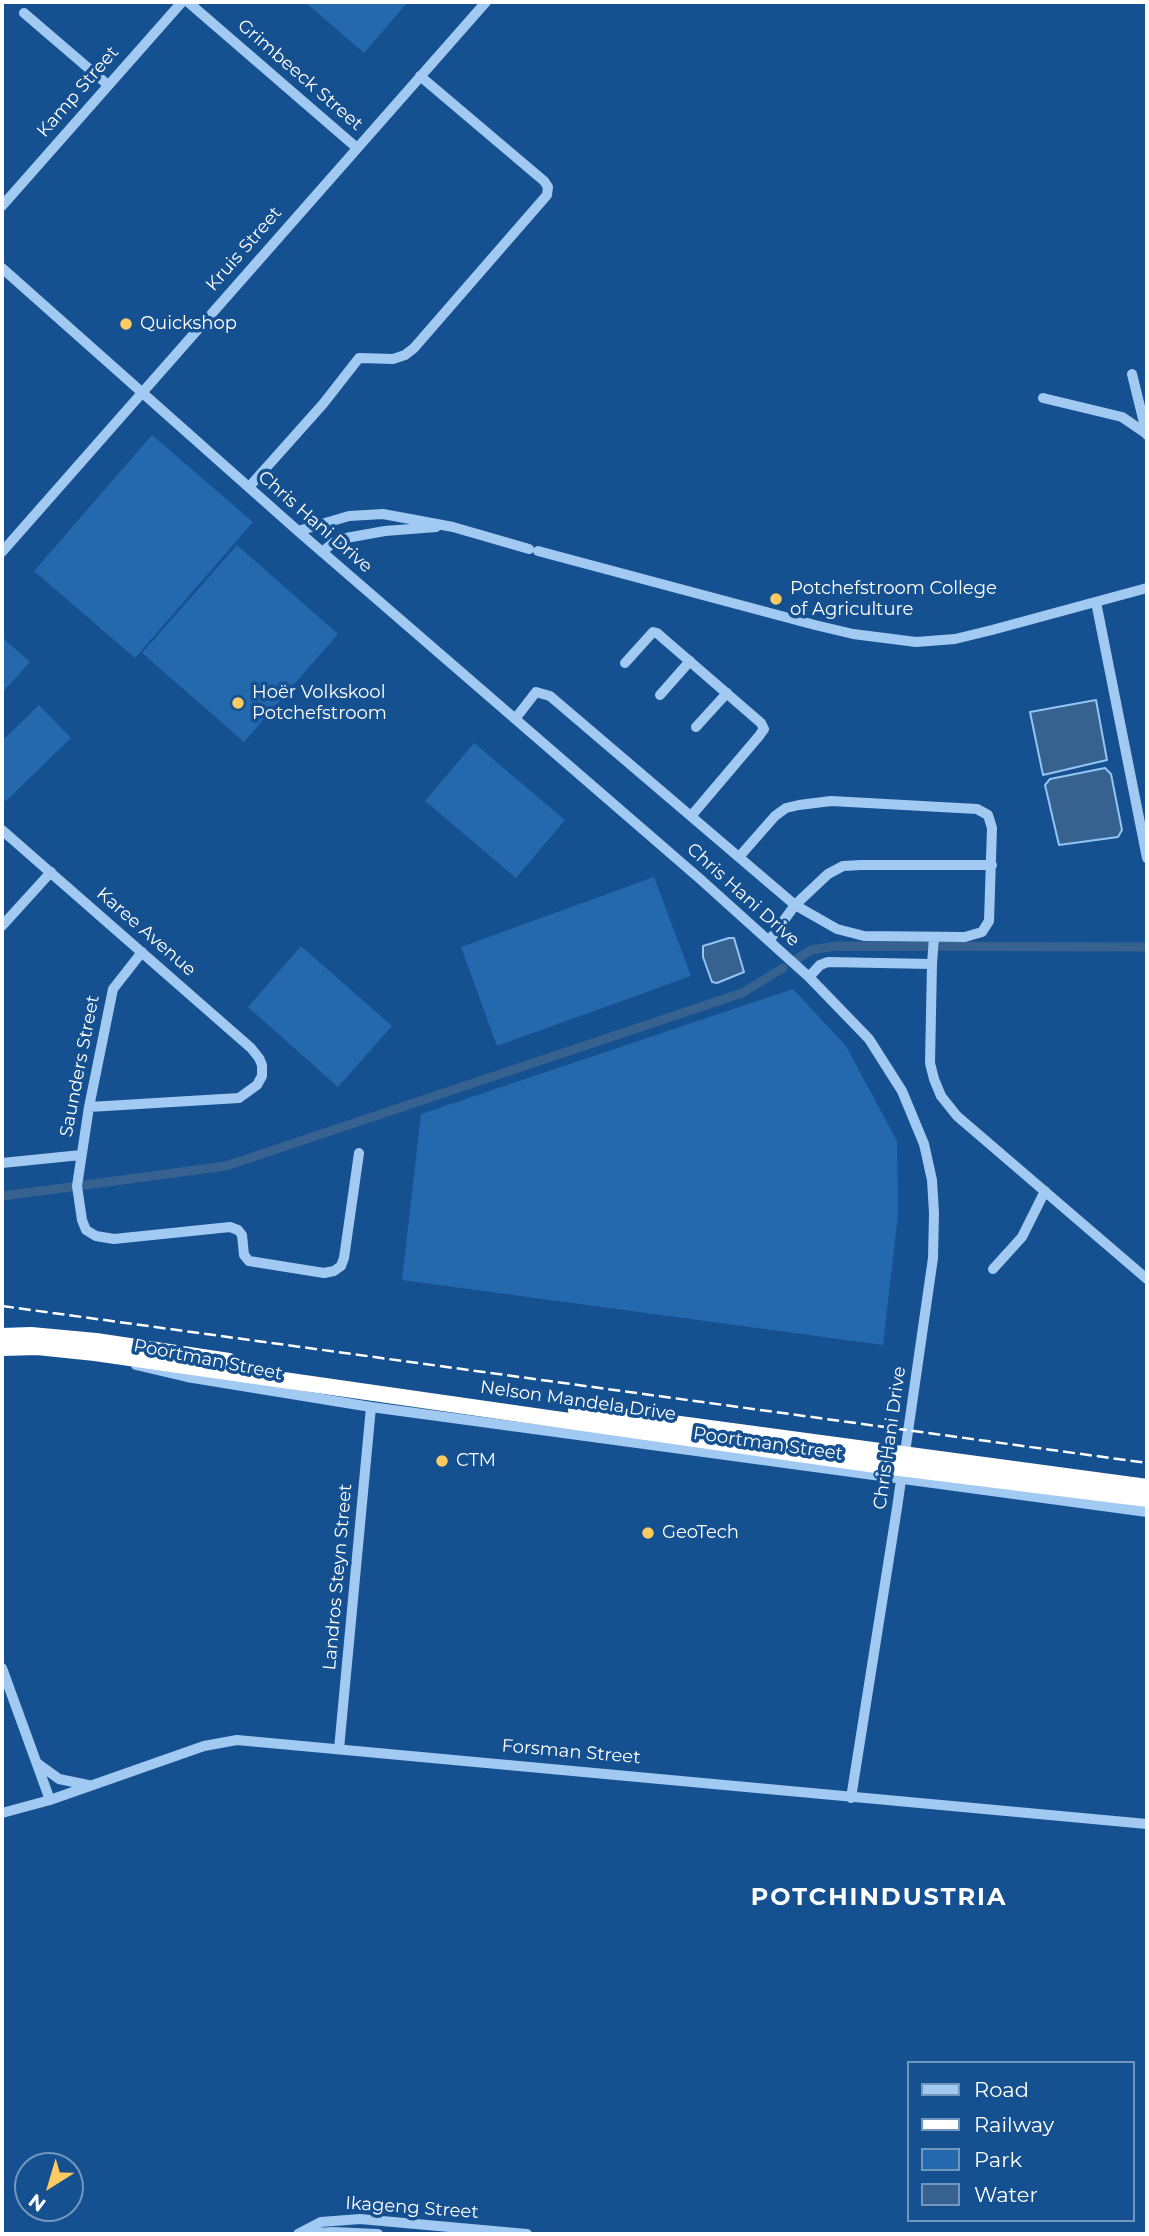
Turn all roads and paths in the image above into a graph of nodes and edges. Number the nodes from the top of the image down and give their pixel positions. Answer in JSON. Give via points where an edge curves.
{"nodes":[{"id":1,"x":181,"y":2,"type":"edge"},
{"id":2,"x":188,"y":2,"type":"edge"},
{"id":3,"x":486,"y":2,"type":"edge"},
{"id":4,"x":24,"y":13,"type":"dead end"},
{"id":5,"x":420,"y":76,"type":"junction"},
{"id":6,"x":108,"y":85,"type":"junction"},
{"id":7,"x":357,"y":148,"type":"junction"},
{"id":8,"x":2,"y":206,"type":"edge"},
{"id":9,"x":2,"y":268,"type":"edge"},
{"id":10,"x":1132,"y":374,"type":"dead end"},
{"id":11,"x":142,"y":392,"type":"junction"},
{"id":12,"x":1043,"y":398,"type":"dead end"},
{"id":13,"x":1147,"y":434,"type":"edge"},
{"id":14,"x":249,"y":487,"type":"junction"},
{"id":15,"x":453,"y":527,"type":"junction"},
{"id":16,"x":298,"y":531,"type":"junction"},
{"id":17,"x":2,"y":552,"type":"edge"},
{"id":18,"x":322,"y":552,"type":"junction"},
{"id":19,"x":1147,"y":588,"type":"edge"},
{"id":20,"x":1096,"y":602,"type":"junction"},
{"id":21,"x":690,"y":661,"type":"junction"},
{"id":22,"x":625,"y":663,"type":"dead end"},
{"id":23,"x":727,"y":693,"type":"junction"},
{"id":24,"x":660,"y":695,"type":"dead end"},
{"id":25,"x":515,"y":719,"type":"junction"},
{"id":26,"x":696,"y":727,"type":"dead end"},
{"id":27,"x":692,"y":815,"type":"junction"},
{"id":28,"x":2,"y":830,"type":"edge"},
{"id":29,"x":739,"y":857,"type":"junction"},
{"id":30,"x":1147,"y":858,"type":"edge"},
{"id":31,"x":992,"y":866,"type":"junction"},
{"id":32,"x":51,"y":872,"type":"junction"},
{"id":33,"x":794,"y":905,"type":"junction"},
{"id":34,"x":2,"y":926,"type":"edge"},
{"id":35,"x":769,"y":941,"type":"junction"},
{"id":36,"x":933,"y":944,"type":"junction"},
{"id":37,"x":142,"y":952,"type":"junction"},
{"id":38,"x":932,"y":964,"type":"junction"},
{"id":39,"x":809,"y":977,"type":"junction"},
{"id":40,"x":89,"y":1107,"type":"junction"},
{"id":41,"x":359,"y":1153,"type":"dead end"},
{"id":42,"x":81,"y":1156,"type":"junction"},
{"id":43,"x":2,"y":1163,"type":"edge"},
{"id":44,"x":1045,"y":1191,"type":"junction"},
{"id":45,"x":993,"y":1269,"type":"dead end"},
{"id":46,"x":1147,"y":1279,"type":"edge"},
{"id":47,"x":2,"y":1336,"type":"edge"},
{"id":48,"x":2,"y":1348,"type":"edge"},
{"id":49,"x":95,"y":1353,"type":"junction"},
{"id":50,"x":371,"y":1407,"type":"junction"},
{"id":51,"x":1147,"y":1487,"type":"edge"},
{"id":52,"x":1147,"y":1499,"type":"edge"},
{"id":53,"x":1147,"y":1512,"type":"edge"},
{"id":54,"x":2,"y":1668,"type":"edge"},
{"id":55,"x":339,"y":1749,"type":"junction"},
{"id":56,"x":35,"y":1760,"type":"junction"},
{"id":57,"x":93,"y":1785,"type":"junction"},
{"id":58,"x":851,"y":1797,"type":"junction"},
{"id":59,"x":50,"y":1800,"type":"junction"},
{"id":60,"x":2,"y":1814,"type":"edge"},
{"id":61,"x":1147,"y":1824,"type":"edge"},
{"id":62,"x":298,"y":2234,"type":"edge"},
{"id":63,"x":378,"y":2234,"type":"edge"},
{"id":64,"x":527,"y":2234,"type":"edge"}],
"edges":[{"from":1,"to":6,"type":"street","name":"Kamp Street"},
{"from":2,"to":7,"type":"street","name":"Grimbeeck Street"},
{"from":3,"to":5,"type":"street","name":"Kruis Street"},
{"from":4,"to":6,"type":"street"},
{"from":5,"to":7,"type":"street","name":"Kruis Street"},
{"from":5,"to":14,"type":"street","via":[[544,181],[547,195],[414,348],[393,359],[359,358]]},
{"from":6,"to":8,"type":"street","name":"Kamp Street"},
{"from":7,"to":11,"type":"street","name":"Kruis Street"},
{"from":9,"to":11,"type":"street","name":"Chris Hani Drive"},
{"from":10,"to":13,"type":"street"},
{"from":11,"to":14,"type":"street","name":"Chris Hani Drive"},
{"from":11,"to":17,"type":"street","name":"Kruis Street"},
{"from":12,"to":13,"type":"street","via":[[1108,412]]},
{"from":14,"to":16,"type":"street","name":"Chris Hani Drive"},
{"from":15,"to":16,"type":"street","via":[[383,514],[349,516]]},
{"from":15,"to":18,"type":"street","via":[[363,534],[333,543]]},
{"from":15,"to":20,"type":"street","via":[[815,625],[916,642],[955,639]]},
{"from":16,"to":18,"type":"street","name":"Chris Hani Drive"},
{"from":18,"to":25,"type":"street","name":"Chris Hani Drive"},
{"from":19,"to":20,"type":"street"},
{"from":20,"to":30,"type":"street"},
{"from":21,"to":22,"type":"street","via":[[653,632]]},
{"from":21,"to":23,"type":"street"},
{"from":21,"to":24,"type":"street"},
{"from":23,"to":26,"type":"street"},
{"from":23,"to":27,"type":"street","via":[[764,729]]},
{"from":25,"to":27,"type":"street","via":[[532,695],[544,692]]},
{"from":25,"to":35,"type":"street","name":"Chris Hani Drive"},
{"from":27,"to":29,"type":"street"},
{"from":28,"to":32,"type":"street","name":"Karee Avenue"},
{"from":29,"to":31,"type":"street","via":[[786,808],[831,800],[984,812],[991,822]]},
{"from":29,"to":33,"type":"street"},
{"from":31,"to":33,"type":"street","via":[[850,865],[828,874]]},
{"from":31,"to":36,"type":"street","via":[[986,928],[975,936]]},
{"from":32,"to":34,"type":"street"},
{"from":32,"to":37,"type":"street","name":"Karee Avenue"},
{"from":33,"to":35,"type":"street"},
{"from":33,"to":36,"type":"street","via":[[853,934]]},
{"from":35,"to":39,"type":"street","name":"Chris Hani Drive"},
{"from":36,"to":38,"type":"street"},
{"from":37,"to":40,"type":"street","name":"Saunders Street","via":[[113,989]]},
{"from":37,"to":40,"type":"street","name":"Karee Avenue","via":[[251,1048],[262,1065],[262,1076],[257,1086],[239,1098]]},
{"from":38,"to":39,"type":"street","via":[[825,963]]},
{"from":38,"to":44,"type":"street","via":[[930,1063],[937,1088],[957,1116]]},
{"from":39,"to":58,"type":"street","name":"Chris Hani Drive","via":[[869,1038],[902,1091],[924,1144],[934,1213],[933,1258],[898,1508]]},
{"from":40,"to":42,"type":"street","name":"Saunders Street"},
{"from":41,"to":42,"type":"street","name":"Saunders Street","via":[[344,1258],[341,1266],[324,1273],[249,1261],[242,1235],[230,1227],[114,1239],[96,1236],[86,1230],[82,1220],[77,1186]]},
{"from":42,"to":43,"type":"street"},
{"from":44,"to":45,"type":"street","via":[[1022,1237]]},
{"from":44,"to":46,"type":"street"},
{"from":47,"to":51,"type":"highway","name":"Nelson Mandela Drive","via":[[96,1341]]},
{"from":48,"to":49,"type":"highway","name":"Nelson Mandela Drive"},
{"from":49,"to":50,"type":"street","name":"Poortman Street","via":[[176,1375]]},
{"from":49,"to":52,"type":"highway","name":"Nelson Mandela Drive","via":[[876,1465]]},
{"from":50,"to":53,"type":"street","name":"Poortman Street"},
{"from":50,"to":55,"type":"street","name":"Landros Steyn Street"},
{"from":54,"to":56,"type":"street"},
{"from":55,"to":57,"type":"street","name":"Forsman Street","via":[[255,1740],[220,1742]]},
{"from":55,"to":58,"type":"street","name":"Forsman Street"},
{"from":56,"to":57,"type":"street","via":[[59,1779]]},
{"from":56,"to":59,"type":"street"},
{"from":57,"to":59,"type":"street","name":"Forsman Street"},
{"from":58,"to":61,"type":"street","name":"Forsman Street"},
{"from":59,"to":60,"type":"street","name":"Forsman Street"},
{"from":62,"to":63,"type":"street","name":"Ikageng Street"},
{"from":62,"to":64,"type":"street","name":"Ikageng Street","via":[[321,2222],[360,2219]]}]}
